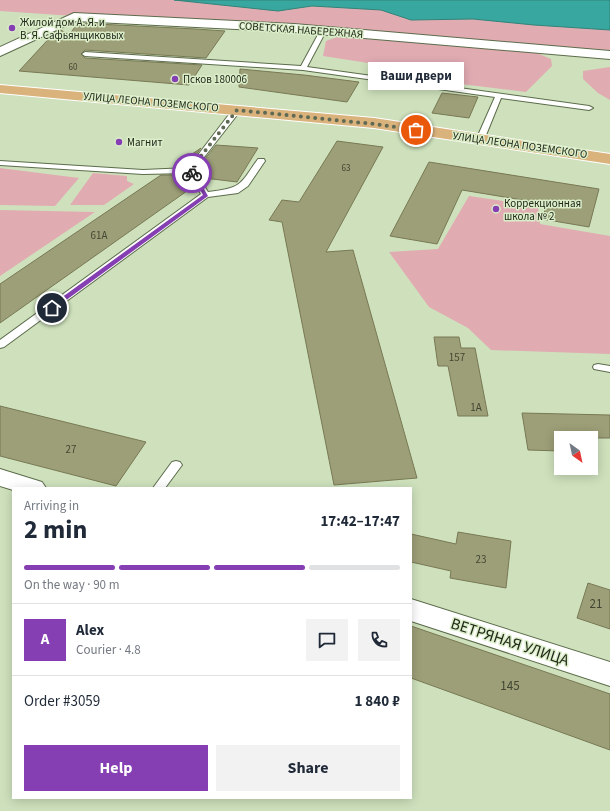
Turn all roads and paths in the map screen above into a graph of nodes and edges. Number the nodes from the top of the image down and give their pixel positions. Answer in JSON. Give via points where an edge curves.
{"nodes":[{"id":1,"x":323,"y":31,"type":"junction"},
{"id":2,"x":0,"y":52,"type":"edge"},
{"id":3,"x":85,"y":54,"type":"dead end"},
{"id":4,"x":610,"y":55,"type":"edge"},
{"id":5,"x":303,"y":68,"type":"junction"},
{"id":6,"x":0,"y":89,"type":"edge"},
{"id":7,"x":499,"y":95,"type":"junction"},
{"id":8,"x":589,"y":108,"type":"dead end"},
{"id":9,"x":237,"y":110,"type":"junction"},
{"id":10,"x":480,"y":140,"type":"junction"},
{"id":11,"x":610,"y":159,"type":"edge"},
{"id":12,"x":261,"y":160,"type":"dead end"},
{"id":13,"x":0,"y":163,"type":"edge"},
{"id":14,"x":190,"y":170,"type":"junction"},
{"id":15,"x":206,"y":195,"type":"junction"},
{"id":16,"x":0,"y":345,"type":"edge"},
{"id":17,"x":598,"y":367,"type":"dead end"},
{"id":18,"x":610,"y":368,"type":"edge"},
{"id":19,"x":176,"y":465,"type":"dead end"},
{"id":20,"x":0,"y":477,"type":"edge"},
{"id":21,"x":31,"y":487,"type":"edge"},
{"id":22,"x":160,"y":487,"type":"edge"},
{"id":23,"x":412,"y":610,"type":"edge"},
{"id":24,"x":610,"y":674,"type":"edge"}],
"edges":[{"from":1,"to":2,"type":"street","name":"СОВЕТСКАЯ НАБЕРЕЖНАЯ","via":[[74,17]]},
{"from":1,"to":4,"type":"street","name":"СОВЕТСКАЯ НАБЕРЕЖНАЯ"},
{"from":1,"to":5,"type":"lane"},
{"from":3,"to":5,"type":"lane"},
{"from":5,"to":7,"type":"lane"},
{"from":6,"to":9,"type":"main road","name":"УЛИЦА ЛЕОНА ПОЗЕМСКОГО"},
{"from":7,"to":8,"type":"lane"},
{"from":7,"to":10,"type":"lane"},
{"from":9,"to":10,"type":"main road","name":"УЛИЦА ЛЕОНА ПОЗЕМСКОГО","via":[[374,124]]},
{"from":9,"to":14,"type":"lane"},
{"from":10,"to":11,"type":"main road","name":"УЛИЦА ЛЕОНА ПОЗЕМСКОГО"},
{"from":12,"to":15,"type":"lane","via":[[245,184],[235,191]]},
{"from":13,"to":14,"type":"lane","via":[[143,172]]},
{"from":14,"to":15,"type":"lane"},
{"from":15,"to":16,"type":"lane"},
{"from":17,"to":18,"type":"lane"},
{"from":19,"to":22,"type":"lane"},
{"from":20,"to":21,"type":"street"},
{"from":23,"to":24,"type":"street","name":"ВЕТРЯНАЯ УЛИЦА"}]}
